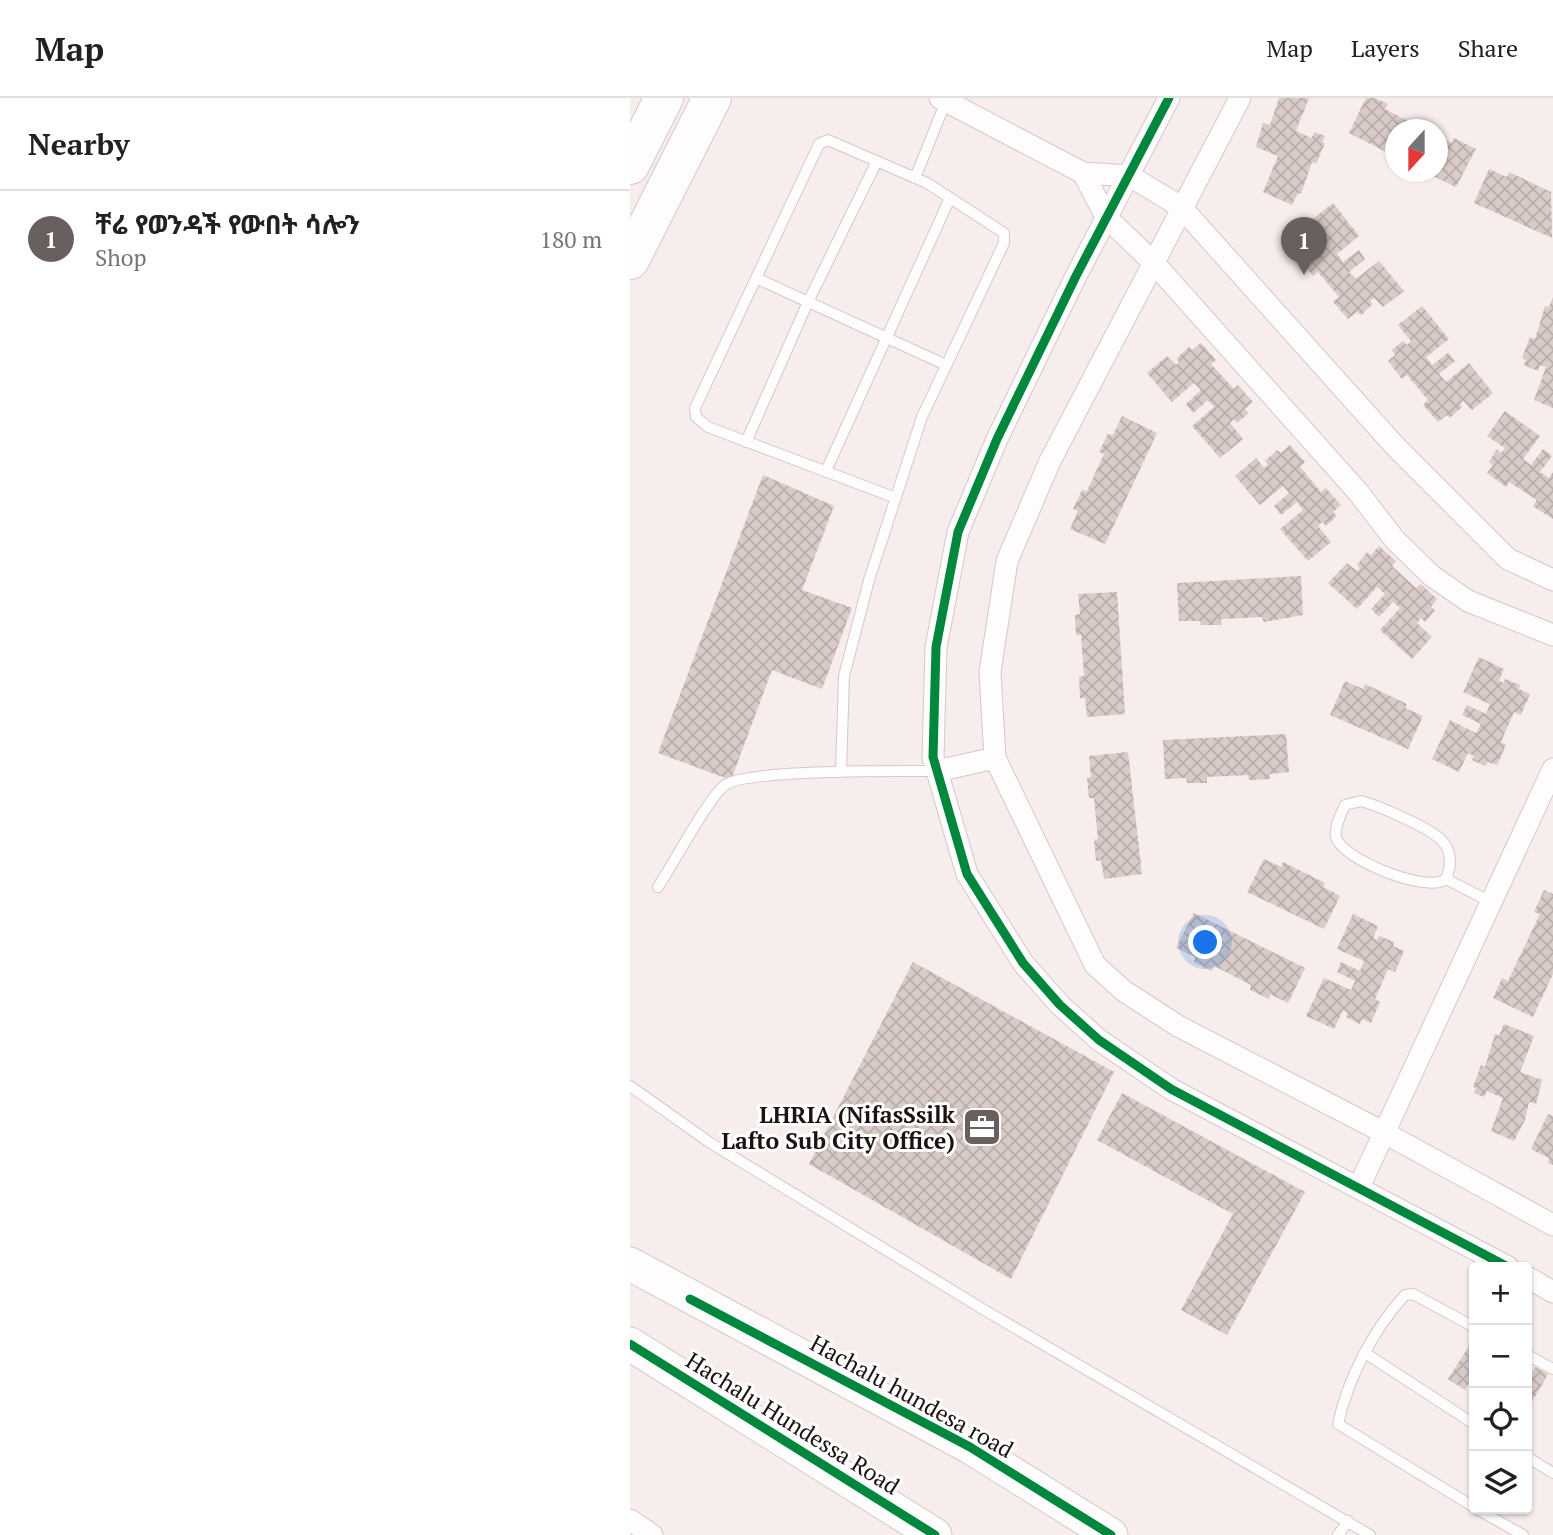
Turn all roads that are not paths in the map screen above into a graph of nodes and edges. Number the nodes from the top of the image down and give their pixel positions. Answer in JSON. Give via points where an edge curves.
{"nodes":[{"id":1,"x":664,"y":98,"type":"edge"},
{"id":2,"x":712,"y":98,"type":"edge"},
{"id":3,"x":1169,"y":98,"type":"edge"},
{"id":4,"x":1240,"y":98,"type":"edge"},
{"id":5,"x":943,"y":100,"type":"edge"},
{"id":6,"x":877,"y":162,"type":"junction"},
{"id":7,"x":630,"y":165,"type":"edge"},
{"id":8,"x":1083,"y":173,"type":"junction"},
{"id":9,"x":1130,"y":176,"type":"junction"},
{"id":10,"x":915,"y":178,"type":"junction"},
{"id":11,"x":950,"y":198,"type":"junction"},
{"id":12,"x":1181,"y":207,"type":"junction"},
{"id":13,"x":1106,"y":218,"type":"junction"},
{"id":14,"x":630,"y":260,"type":"edge"},
{"id":15,"x":1154,"y":263,"type":"junction"},
{"id":16,"x":758,"y":279,"type":"junction"},
{"id":17,"x":808,"y":302,"type":"junction"},
{"id":18,"x":887,"y":338,"type":"junction"},
{"id":19,"x":946,"y":365,"type":"junction"},
{"id":20,"x":746,"y":442,"type":"junction"},
{"id":21,"x":826,"y":471,"type":"junction"},
{"id":22,"x":895,"y":498,"type":"junction"},
{"id":23,"x":1553,"y":580,"type":"edge"},
{"id":24,"x":1553,"y":635,"type":"edge"},
{"id":25,"x":995,"y":758,"type":"junction"},
{"id":26,"x":1553,"y":769,"type":"edge"},
{"id":27,"x":937,"y":771,"type":"junction"},
{"id":28,"x":841,"y":772,"type":"junction"},
{"id":29,"x":1446,"y":879,"type":"junction"},
{"id":30,"x":657,"y":887,"type":"dead end"},
{"id":31,"x":1491,"y":902,"type":"junction"},
{"id":32,"x":630,"y":1086,"type":"edge"},
{"id":33,"x":1383,"y":1132,"type":"junction"},
{"id":34,"x":1359,"y":1187,"type":"junction"},
{"id":35,"x":1553,"y":1225,"type":"edge"},
{"id":36,"x":1499,"y":1262,"type":"edge"},
{"id":37,"x":630,"y":1264,"type":"edge"},
{"id":38,"x":1532,"y":1280,"type":"edge"},
{"id":39,"x":1553,"y":1292,"type":"edge"},
{"id":40,"x":1470,"y":1325,"type":"edge"},
{"id":41,"x":630,"y":1344,"type":"edge"},
{"id":42,"x":1365,"y":1353,"type":"junction"},
{"id":43,"x":1532,"y":1358,"type":"edge"},
{"id":44,"x":1553,"y":1369,"type":"edge"},
{"id":45,"x":1469,"y":1421,"type":"edge"},
{"id":46,"x":1532,"y":1460,"type":"edge"},
{"id":47,"x":1553,"y":1473,"type":"edge"},
{"id":48,"x":1469,"y":1504,"type":"edge"},
{"id":49,"x":1486,"y":1514,"type":"edge"},
{"id":50,"x":630,"y":1520,"type":"edge"},
{"id":51,"x":1348,"y":1521,"type":"junction"},
{"id":52,"x":652,"y":1535,"type":"edge"},
{"id":53,"x":935,"y":1535,"type":"edge"},
{"id":54,"x":1111,"y":1535,"type":"edge"},
{"id":55,"x":1338,"y":1535,"type":"edge"},
{"id":56,"x":1370,"y":1535,"type":"edge"},
{"id":57,"x":1523,"y":1535,"type":"edge"}],
"edges":[{"from":1,"to":7,"type":"highway"},
{"from":2,"to":14,"type":"highway"},
{"from":3,"to":9,"type":"street"},
{"from":4,"to":12,"type":"street"},
{"from":5,"to":8,"type":"street"},
{"from":5,"to":10,"type":"lane"},
{"from":6,"to":10,"type":"lane"},
{"from":6,"to":16,"type":"lane","via":[[828,140],[819,144]]},
{"from":6,"to":17,"type":"lane"},
{"from":8,"to":9,"type":"street"},
{"from":8,"to":13,"type":"street"},
{"from":9,"to":12,"type":"street"},
{"from":9,"to":13,"type":"street"},
{"from":10,"to":11,"type":"lane"},
{"from":11,"to":18,"type":"lane"},
{"from":11,"to":19,"type":"lane","via":[[1004,233],[1004,243]]},
{"from":12,"to":15,"type":"street"},
{"from":12,"to":23,"type":"street","via":[[1394,445],[1508,559]]},
{"from":13,"to":15,"type":"street"},
{"from":13,"to":27,"type":"street","via":[[997,439],[958,532],[936,647],[933,757]]},
{"from":15,"to":24,"type":"street","via":[[1358,492],[1395,540],[1432,576],[1468,601]]},
{"from":15,"to":25,"type":"street","via":[[1050,461],[1007,561],[990,672]]},
{"from":16,"to":17,"type":"lane"},
{"from":16,"to":20,"type":"lane","via":[[695,408],[696,417],[708,427]]},
{"from":17,"to":18,"type":"lane"},
{"from":17,"to":20,"type":"lane"},
{"from":18,"to":19,"type":"lane"},
{"from":18,"to":21,"type":"lane"},
{"from":19,"to":22,"type":"lane","via":[[922,417]]},
{"from":20,"to":21,"type":"lane"},
{"from":21,"to":22,"type":"lane"},
{"from":22,"to":28,"type":"lane","via":[[844,676]]},
{"from":25,"to":27,"type":"street"},
{"from":25,"to":33,"type":"street","via":[[1096,965],[1124,991],[1178,1026]]},
{"from":26,"to":31,"type":"street"},
{"from":27,"to":28,"type":"lane"},
{"from":27,"to":34,"type":"street","via":[[967,874],[1023,963],[1060,1005],[1099,1040],[1171,1089]]},
{"from":28,"to":30,"type":"lane","via":[[727,784]]},
{"from":29,"to":29,"type":"lane","via":[[1441,883],[1413,882],[1347,853],[1336,837],[1345,805],[1362,801],[1383,807],[1443,841],[1450,856]]},
{"from":29,"to":31,"type":"lane"},
{"from":31,"to":33,"type":"street"},
{"from":32,"to":51,"type":"lane","via":[[709,1142],[974,1304]]},
{"from":33,"to":34,"type":"street"},
{"from":33,"to":35,"type":"street"},
{"from":34,"to":36,"type":"street"},
{"from":37,"to":54,"type":"main road","name":"Hachalu hundesa road","via":[[970,1447]]},
{"from":38,"to":39,"type":"street"},
{"from":40,"to":42,"type":"lane","via":[[1413,1294],[1405,1295]]},
{"from":41,"to":53,"type":"main road","name":"Hachalu Hundessa Road"},
{"from":42,"to":45,"type":"lane"},
{"from":42,"to":48,"type":"lane","via":[[1338,1424]]},
{"from":43,"to":44,"type":"lane"},
{"from":46,"to":47,"type":"lane"},
{"from":49,"to":57,"type":"lane"},
{"from":50,"to":52,"type":"street"},
{"from":51,"to":55,"type":"lane"},
{"from":51,"to":56,"type":"lane"}]}
